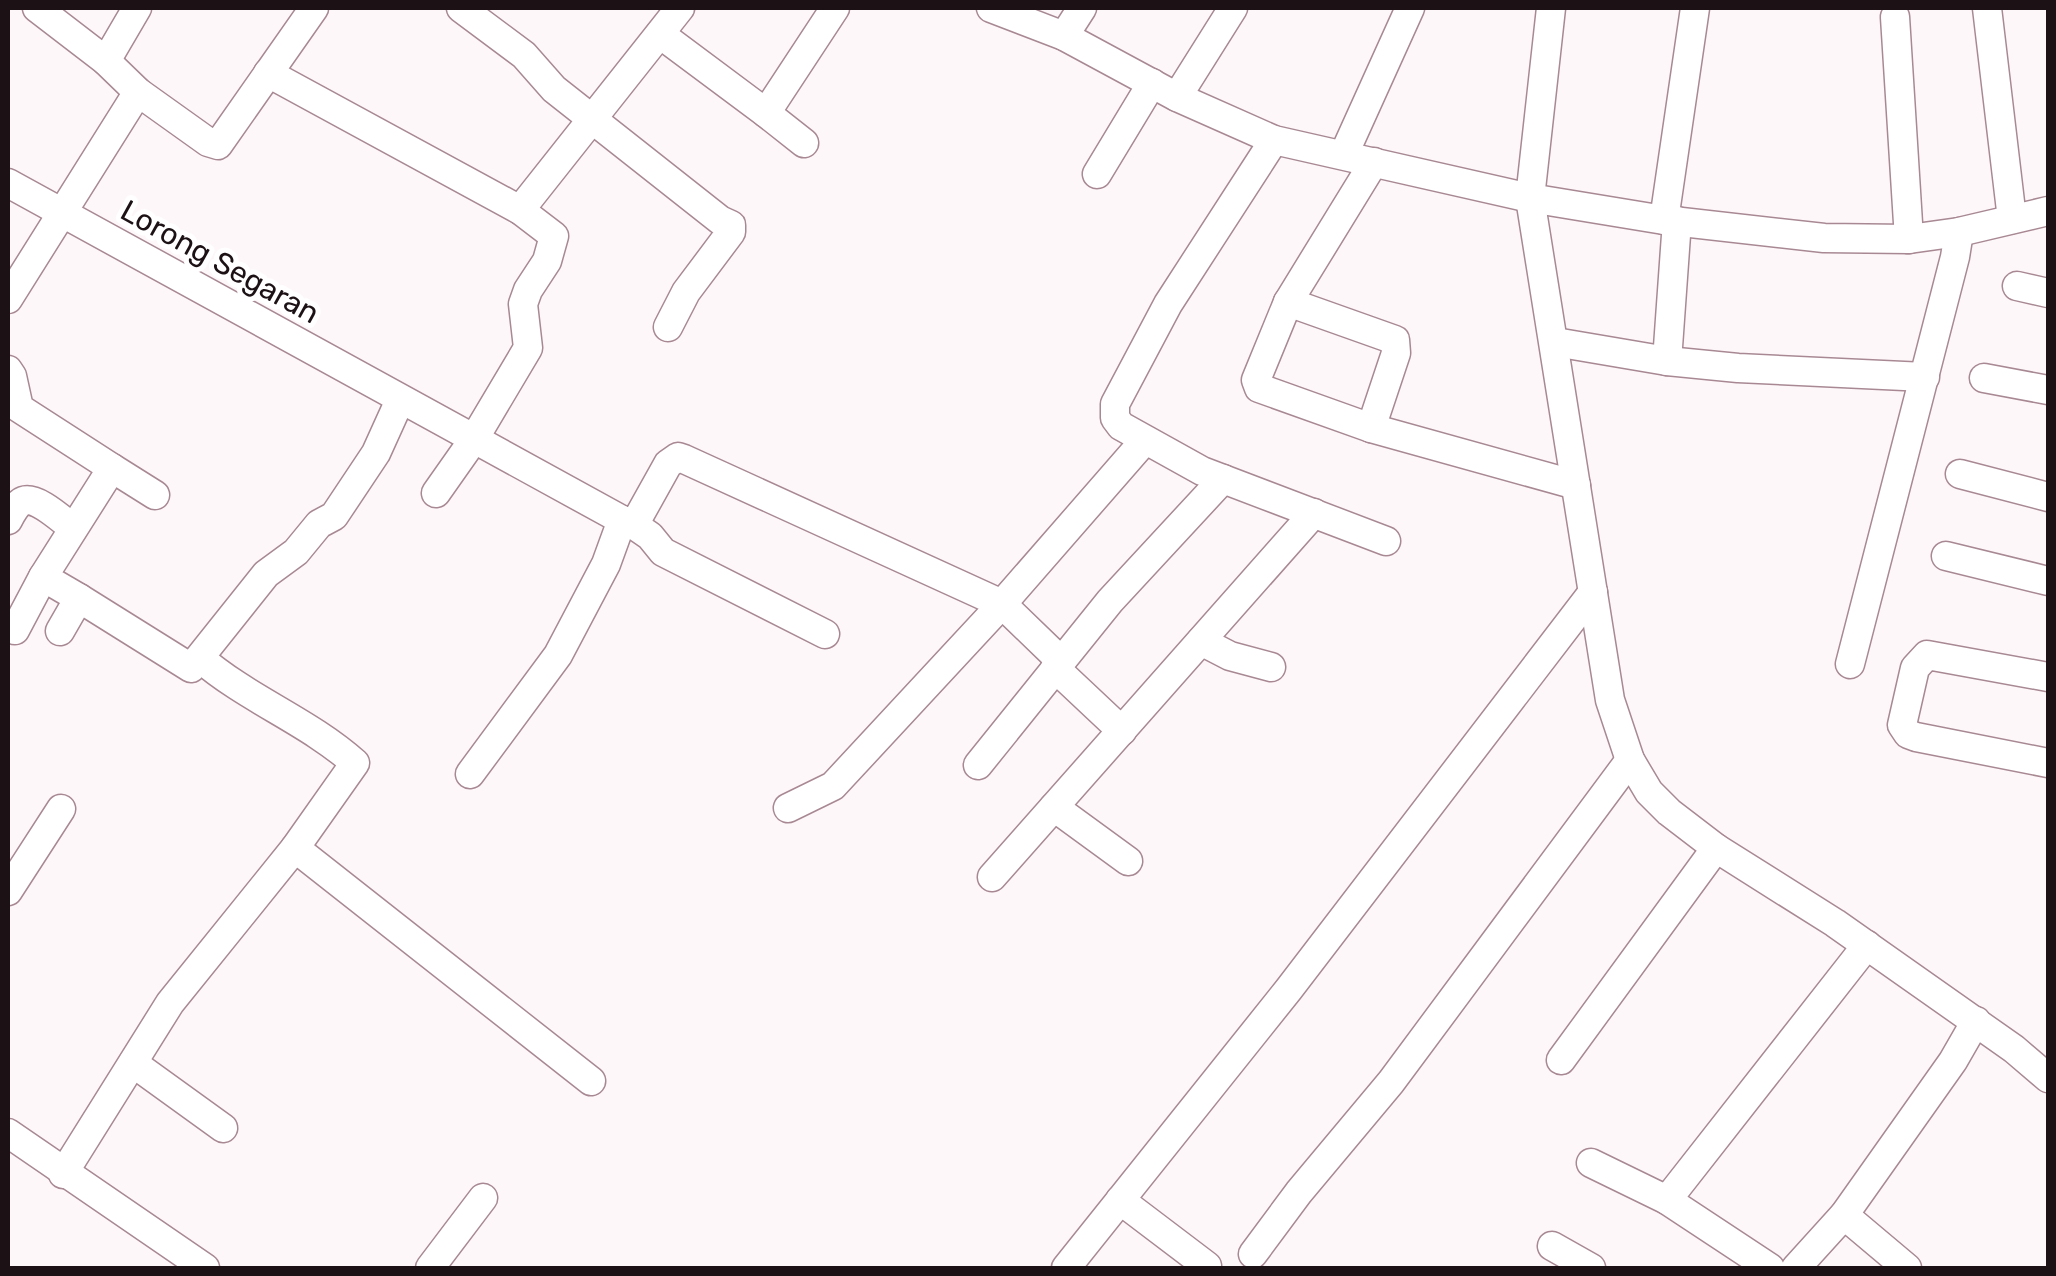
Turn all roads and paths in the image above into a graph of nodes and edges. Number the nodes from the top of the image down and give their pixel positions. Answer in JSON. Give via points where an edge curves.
{"nodes":[{"id":1,"x":37,"y":8,"type":"edge"},
{"id":2,"x":136,"y":8,"type":"edge"},
{"id":3,"x":314,"y":8,"type":"edge"},
{"id":4,"x":461,"y":8,"type":"edge"},
{"id":5,"x":680,"y":8,"type":"edge"},
{"id":6,"x":835,"y":8,"type":"edge"},
{"id":7,"x":990,"y":8,"type":"edge"},
{"id":8,"x":1082,"y":8,"type":"edge"},
{"id":9,"x":1233,"y":8,"type":"edge"},
{"id":10,"x":1410,"y":8,"type":"edge"},
{"id":11,"x":1551,"y":8,"type":"edge"},
{"id":12,"x":1695,"y":8,"type":"edge"},
{"id":13,"x":1987,"y":8,"type":"edge"},
{"id":14,"x":1895,"y":16,"type":"dead end"},
{"id":15,"x":660,"y":34,"type":"junction"},
{"id":16,"x":1064,"y":36,"type":"junction"},
{"id":17,"x":106,"y":61,"type":"junction"},
{"id":18,"x":268,"y":73,"type":"junction"},
{"id":19,"x":1164,"y":90,"type":"junction"},
{"id":20,"x":138,"y":92,"type":"junction"},
{"id":21,"x":766,"y":113,"type":"junction"},
{"id":22,"x":592,"y":119,"type":"junction"},
{"id":23,"x":1274,"y":140,"type":"junction"},
{"id":24,"x":804,"y":142,"type":"dead end"},
{"id":25,"x":1344,"y":154,"type":"junction"},
{"id":26,"x":1374,"y":162,"type":"junction"},
{"id":27,"x":1097,"y":174,"type":"dead end"},
{"id":28,"x":8,"y":183,"type":"edge"},
{"id":29,"x":1530,"y":198,"type":"junction"},
{"id":30,"x":520,"y":210,"type":"junction"},
{"id":31,"x":2048,"y":211,"type":"edge"},
{"id":32,"x":64,"y":212,"type":"junction"},
{"id":33,"x":2012,"y":219,"type":"junction"},
{"id":34,"x":1670,"y":220,"type":"junction"},
{"id":35,"x":1958,"y":232,"type":"junction"},
{"id":36,"x":1909,"y":239,"type":"junction"},
{"id":37,"x":2018,"y":286,"type":"dead end"},
{"id":38,"x":2048,"y":292,"type":"edge"},
{"id":39,"x":8,"y":299,"type":"edge"},
{"id":40,"x":1288,"y":302,"type":"junction"},
{"id":41,"x":668,"y":327,"type":"dead end"},
{"id":42,"x":1555,"y":342,"type":"junction"},
{"id":43,"x":1667,"y":361,"type":"junction"},
{"id":44,"x":8,"y":370,"type":"edge"},
{"id":45,"x":1925,"y":377,"type":"junction"},
{"id":46,"x":1984,"y":378,"type":"dead end"},
{"id":47,"x":2048,"y":390,"type":"edge"},
{"id":48,"x":400,"y":400,"type":"junction"},
{"id":49,"x":1371,"y":428,"type":"junction"},
{"id":50,"x":474,"y":440,"type":"junction"},
{"id":51,"x":1145,"y":440,"type":"junction"},
{"id":52,"x":112,"y":468,"type":"junction"},
{"id":53,"x":1960,"y":474,"type":"dead end"},
{"id":54,"x":1223,"y":479,"type":"junction"},
{"id":55,"x":1576,"y":485,"type":"junction"},
{"id":56,"x":436,"y":492,"type":"dead end"},
{"id":57,"x":155,"y":495,"type":"dead end"},
{"id":58,"x":2048,"y":498,"type":"edge"},
{"id":59,"x":1314,"y":514,"type":"junction"},
{"id":60,"x":8,"y":520,"type":"edge"},
{"id":61,"x":628,"y":522,"type":"junction"},
{"id":62,"x":74,"y":528,"type":"junction"},
{"id":63,"x":1386,"y":541,"type":"dead end"},
{"id":64,"x":1946,"y":556,"type":"dead end"},
{"id":65,"x":43,"y":578,"type":"junction"},
{"id":66,"x":2048,"y":581,"type":"edge"},
{"id":67,"x":1592,"y":592,"type":"junction"},
{"id":68,"x":78,"y":598,"type":"junction"},
{"id":69,"x":1002,"y":604,"type":"junction"},
{"id":70,"x":15,"y":630,"type":"dead end"},
{"id":71,"x":60,"y":632,"type":"dead end"},
{"id":72,"x":825,"y":634,"type":"dead end"},
{"id":73,"x":1200,"y":642,"type":"junction"},
{"id":74,"x":200,"y":658,"type":"junction"},
{"id":75,"x":1850,"y":664,"type":"dead end"},
{"id":76,"x":1058,"y":665,"type":"junction"},
{"id":77,"x":1271,"y":667,"type":"dead end"},
{"id":78,"x":2048,"y":677,"type":"edge"},
{"id":79,"x":1122,"y":731,"type":"junction"},
{"id":80,"x":1630,"y":760,"type":"junction"},
{"id":81,"x":2048,"y":762,"type":"edge"},
{"id":82,"x":978,"y":765,"type":"dead end"},
{"id":83,"x":470,"y":774,"type":"dead end"},
{"id":84,"x":1054,"y":807,"type":"junction"},
{"id":85,"x":788,"y":808,"type":"dead end"},
{"id":86,"x":60,"y":809,"type":"dead end"},
{"id":87,"x":295,"y":848,"type":"junction"},
{"id":88,"x":1716,"y":848,"type":"junction"},
{"id":89,"x":1128,"y":861,"type":"dead end"},
{"id":90,"x":992,"y":877,"type":"dead end"},
{"id":91,"x":8,"y":890,"type":"edge"},
{"id":92,"x":1867,"y":945,"type":"junction"},
{"id":93,"x":1976,"y":1022,"type":"junction"},
{"id":94,"x":1560,"y":1060,"type":"dead end"},
{"id":95,"x":132,"y":1063,"type":"junction"},
{"id":96,"x":2048,"y":1078,"type":"edge"},
{"id":97,"x":591,"y":1081,"type":"dead end"},
{"id":98,"x":223,"y":1128,"type":"dead end"},
{"id":99,"x":8,"y":1133,"type":"edge"},
{"id":100,"x":1591,"y":1163,"type":"dead end"},
{"id":101,"x":63,"y":1174,"type":"junction"},
{"id":102,"x":483,"y":1198,"type":"dead end"},
{"id":103,"x":1120,"y":1200,"type":"junction"},
{"id":104,"x":1668,"y":1200,"type":"junction"},
{"id":105,"x":1844,"y":1215,"type":"junction"},
{"id":106,"x":1552,"y":1246,"type":"dead end"},
{"id":107,"x":1253,"y":1254,"type":"dead end"},
{"id":108,"x":176,"y":1260,"type":"edge"},
{"id":109,"x":1207,"y":1266,"type":"edge"},
{"id":110,"x":205,"y":1268,"type":"edge"},
{"id":111,"x":430,"y":1268,"type":"edge"},
{"id":112,"x":1066,"y":1268,"type":"edge"},
{"id":113,"x":1591,"y":1268,"type":"edge"},
{"id":114,"x":1770,"y":1268,"type":"edge"},
{"id":115,"x":1796,"y":1268,"type":"edge"},
{"id":116,"x":1908,"y":1268,"type":"edge"}],
"edges":[{"from":1,"to":17,"type":"street"},
{"from":2,"to":17,"type":"street"},
{"from":3,"to":18,"type":"street"},
{"from":4,"to":22,"type":"street","via":[[524,54]]},
{"from":5,"to":15,"type":"street"},
{"from":6,"to":21,"type":"street"},
{"from":7,"to":16,"type":"street"},
{"from":8,"to":16,"type":"street"},
{"from":9,"to":19,"type":"street"},
{"from":10,"to":25,"type":"street"},
{"from":11,"to":29,"type":"street"},
{"from":12,"to":34,"type":"street"},
{"from":13,"to":33,"type":"street"},
{"from":14,"to":36,"type":"street"},
{"from":15,"to":21,"type":"street"},
{"from":15,"to":22,"type":"street"},
{"from":16,"to":19,"type":"street"},
{"from":17,"to":20,"type":"street"},
{"from":18,"to":20,"type":"street","via":[[218,144]]},
{"from":18,"to":30,"type":"street"},
{"from":19,"to":23,"type":"street"},
{"from":19,"to":27,"type":"street"},
{"from":20,"to":32,"type":"street"},
{"from":21,"to":24,"type":"street"},
{"from":22,"to":30,"type":"street"},
{"from":22,"to":41,"type":"street","via":[[731,225]]},
{"from":23,"to":25,"type":"street"},
{"from":23,"to":51,"type":"street","via":[[1168,304],[1115,404],[1121,426]]},
{"from":25,"to":26,"type":"street"},
{"from":26,"to":29,"type":"street"},
{"from":26,"to":40,"type":"street"},
{"from":28,"to":32,"type":"street","name":"Lorong Segaran"},
{"from":29,"to":34,"type":"street"},
{"from":29,"to":42,"type":"street"},
{"from":30,"to":50,"type":"street","via":[[548,228],[555,243],[523,304],[528,348]]},
{"from":31,"to":33,"type":"street"},
{"from":32,"to":39,"type":"street"},
{"from":32,"to":48,"type":"street","name":"Lorong Segaran"},
{"from":33,"to":35,"type":"street"},
{"from":34,"to":36,"type":"street","via":[[1807,236]]},
{"from":34,"to":43,"type":"street"},
{"from":35,"to":36,"type":"street"},
{"from":35,"to":45,"type":"street"},
{"from":37,"to":38,"type":"street"},
{"from":40,"to":49,"type":"street","via":[[1396,340]]},
{"from":40,"to":49,"type":"street","via":[[1256,380],[1259,388]]},
{"from":42,"to":43,"type":"street"},
{"from":42,"to":55,"type":"street"},
{"from":43,"to":45,"type":"street"},
{"from":44,"to":52,"type":"street","via":[[19,408]]},
{"from":45,"to":75,"type":"street"},
{"from":46,"to":47,"type":"street"},
{"from":48,"to":50,"type":"street","name":"Lorong Segaran"},
{"from":48,"to":74,"type":"street","via":[[376,453],[334,516],[266,574]]},
{"from":49,"to":55,"type":"street"},
{"from":50,"to":56,"type":"street"},
{"from":50,"to":61,"type":"street","name":"Lorong Segaran"},
{"from":51,"to":54,"type":"street"},
{"from":51,"to":69,"type":"street"},
{"from":52,"to":57,"type":"street"},
{"from":52,"to":62,"type":"street"},
{"from":53,"to":58,"type":"street"},
{"from":54,"to":59,"type":"street"},
{"from":54,"to":76,"type":"street"},
{"from":55,"to":67,"type":"street"},
{"from":59,"to":63,"type":"street"},
{"from":59,"to":73,"type":"street"},
{"from":60,"to":62,"type":"street","via":[[26,500]]},
{"from":61,"to":69,"type":"street","via":[[678,457]]},
{"from":61,"to":72,"type":"street","name":"Lorong Segaran","via":[[663,552]]},
{"from":61,"to":83,"type":"street","via":[[558,655]]},
{"from":62,"to":65,"type":"street"},
{"from":64,"to":66,"type":"street"},
{"from":65,"to":68,"type":"street"},
{"from":65,"to":70,"type":"street"},
{"from":67,"to":80,"type":"street","via":[[1610,700]]},
{"from":67,"to":103,"type":"street"},
{"from":68,"to":71,"type":"street"},
{"from":68,"to":74,"type":"street","via":[[190,668]]},
{"from":69,"to":76,"type":"street"},
{"from":69,"to":85,"type":"street","via":[[833,786]]},
{"from":73,"to":77,"type":"street"},
{"from":73,"to":79,"type":"street"},
{"from":74,"to":87,"type":"street","via":[[355,763]]},
{"from":76,"to":79,"type":"street"},
{"from":76,"to":82,"type":"street"},
{"from":78,"to":81,"type":"street","via":[[1927,655],[1915,668],[1902,725],[1916,737]]},
{"from":79,"to":84,"type":"street"},
{"from":80,"to":88,"type":"street","via":[[1669,812]]},
{"from":80,"to":107,"type":"street","via":[[1391,1082]]},
{"from":84,"to":89,"type":"street"},
{"from":84,"to":90,"type":"street"},
{"from":86,"to":91,"type":"street"},
{"from":87,"to":95,"type":"street","via":[[170,1003]]},
{"from":87,"to":97,"type":"street"},
{"from":88,"to":92,"type":"street"},
{"from":88,"to":94,"type":"street"},
{"from":92,"to":93,"type":"street"},
{"from":92,"to":104,"type":"street"},
{"from":93,"to":96,"type":"street"},
{"from":93,"to":105,"type":"street"},
{"from":95,"to":98,"type":"street"},
{"from":95,"to":101,"type":"street"},
{"from":99,"to":101,"type":"street"},
{"from":100,"to":104,"type":"street"},
{"from":101,"to":108,"type":"street"},
{"from":102,"to":111,"type":"street"},
{"from":103,"to":109,"type":"street"},
{"from":103,"to":112,"type":"street"},
{"from":104,"to":114,"type":"street"},
{"from":105,"to":115,"type":"street"},
{"from":105,"to":116,"type":"street"},
{"from":106,"to":113,"type":"street"},
{"from":108,"to":110,"type":"street"}]}
